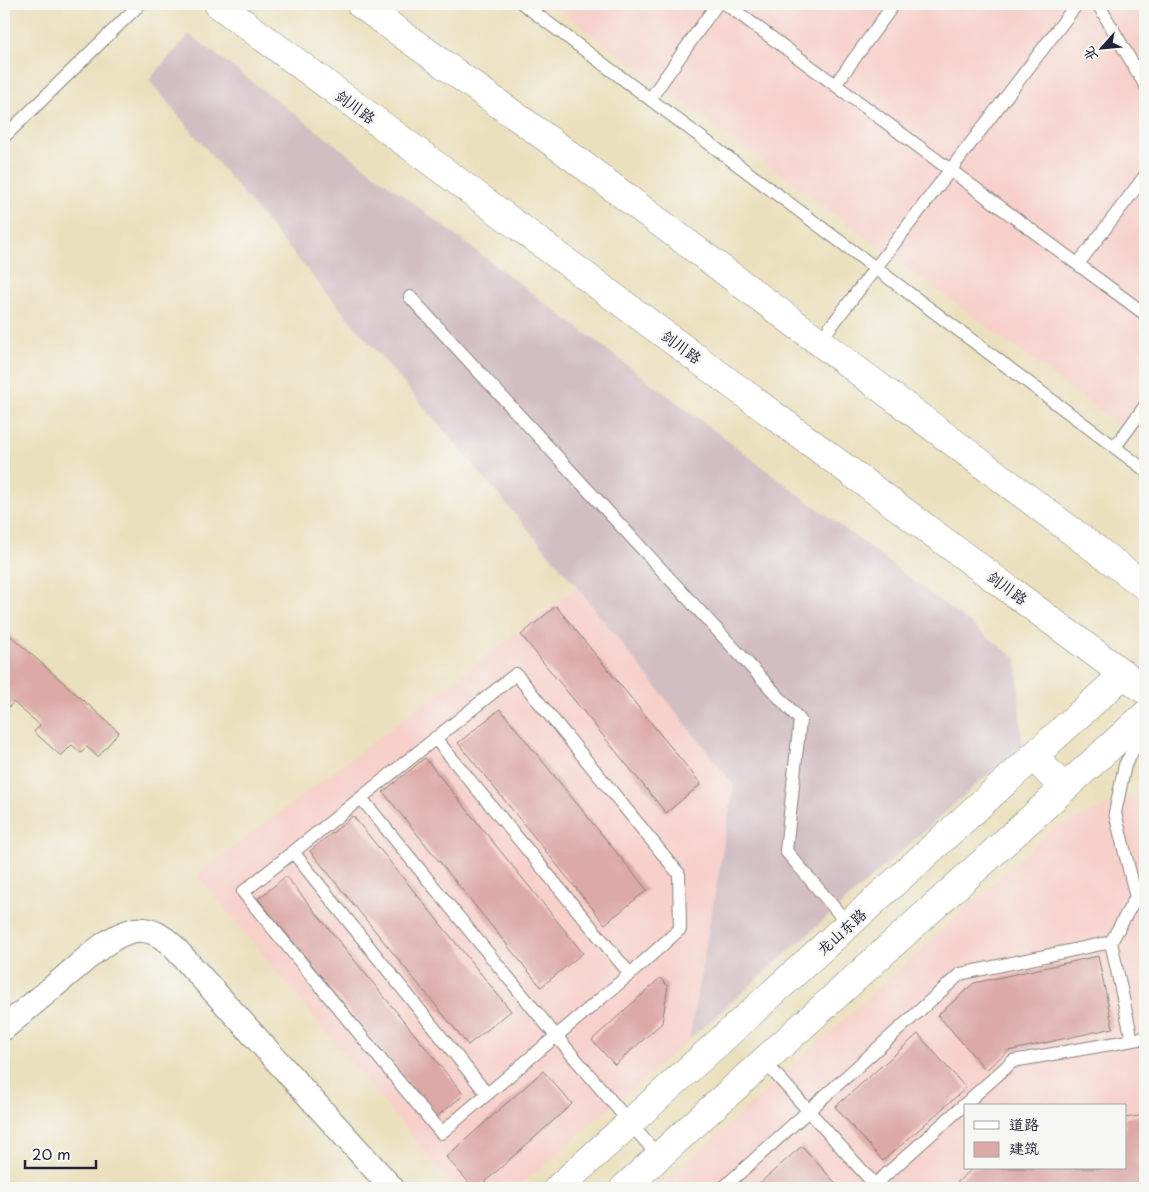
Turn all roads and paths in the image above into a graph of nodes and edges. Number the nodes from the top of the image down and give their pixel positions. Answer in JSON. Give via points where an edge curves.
{"nodes":[{"id":1,"x":140,"y":4,"type":"edge"},
{"id":2,"x":218,"y":4,"type":"edge"},
{"id":3,"x":360,"y":4,"type":"edge"},
{"id":4,"x":523,"y":4,"type":"edge"},
{"id":5,"x":717,"y":4,"type":"edge"},
{"id":6,"x":726,"y":4,"type":"edge"},
{"id":7,"x":894,"y":4,"type":"edge"},
{"id":8,"x":1078,"y":4,"type":"edge"},
{"id":9,"x":1098,"y":4,"type":"edge"},
{"id":10,"x":835,"y":85,"type":"junction"},
{"id":11,"x":1145,"y":85,"type":"edge"},
{"id":12,"x":650,"y":99,"type":"junction"},
{"id":13,"x":4,"y":137,"type":"edge"},
{"id":14,"x":951,"y":170,"type":"junction"},
{"id":15,"x":1145,"y":176,"type":"edge"},
{"id":16,"x":1078,"y":264,"type":"junction"},
{"id":17,"x":876,"y":268,"type":"junction"},
{"id":18,"x":410,"y":297,"type":"dead end"},
{"id":19,"x":1145,"y":314,"type":"edge"},
{"id":20,"x":819,"y":342,"type":"junction"},
{"id":21,"x":1145,"y":406,"type":"edge"},
{"id":22,"x":1115,"y":447,"type":"junction"},
{"id":23,"x":1145,"y":470,"type":"edge"},
{"id":24,"x":1145,"y":586,"type":"edge"},
{"id":25,"x":1124,"y":674,"type":"junction"},
{"id":26,"x":1145,"y":690,"type":"edge"},
{"id":27,"x":1145,"y":715,"type":"edge"},
{"id":28,"x":1145,"y":729,"type":"edge"},
{"id":29,"x":435,"y":738,"type":"junction"},
{"id":30,"x":1034,"y":756,"type":"junction"},
{"id":31,"x":1064,"y":788,"type":"junction"},
{"id":32,"x":361,"y":798,"type":"junction"},
{"id":33,"x":292,"y":852,"type":"junction"},
{"id":34,"x":1140,"y":901,"type":"edge"},
{"id":35,"x":848,"y":924,"type":"junction"},
{"id":36,"x":1111,"y":942,"type":"junction"},
{"id":37,"x":630,"y":974,"type":"junction"},
{"id":38,"x":4,"y":1028,"type":"edge"},
{"id":39,"x":556,"y":1036,"type":"junction"},
{"id":40,"x":1139,"y":1039,"type":"edge"},
{"id":41,"x":764,"y":1061,"type":"junction"},
{"id":42,"x":487,"y":1094,"type":"junction"},
{"id":43,"x":965,"y":1104,"type":"edge"},
{"id":44,"x":964,"y":1105,"type":"edge"},
{"id":45,"x":809,"y":1111,"type":"junction"},
{"id":46,"x":630,"y":1123,"type":"junction"},
{"id":47,"x":659,"y":1157,"type":"junction"},
{"id":48,"x":873,"y":1186,"type":"edge"},
{"id":49,"x":392,"y":1188,"type":"edge"},
{"id":50,"x":558,"y":1188,"type":"edge"},
{"id":51,"x":624,"y":1188,"type":"edge"},
{"id":52,"x":722,"y":1188,"type":"edge"}],
"edges":[{"from":1,"to":13,"type":"lane"},
{"from":2,"to":25,"type":"main road","name":"剑川路"},
{"from":3,"to":20,"type":"main road","via":[[563,150]]},
{"from":4,"to":12,"type":"lane"},
{"from":5,"to":12,"type":"lane"},
{"from":6,"to":10,"type":"lane"},
{"from":7,"to":10,"type":"lane"},
{"from":8,"to":14,"type":"lane"},
{"from":9,"to":11,"type":"lane"},
{"from":10,"to":14,"type":"lane"},
{"from":12,"to":17,"type":"lane"},
{"from":14,"to":16,"type":"lane"},
{"from":14,"to":17,"type":"lane"},
{"from":15,"to":16,"type":"lane"},
{"from":16,"to":19,"type":"lane"},
{"from":17,"to":20,"type":"lane"},
{"from":17,"to":22,"type":"lane"},
{"from":18,"to":35,"type":"lane","via":[[800,720],[786,851]]},
{"from":20,"to":24,"type":"main road"},
{"from":21,"to":22,"type":"lane"},
{"from":22,"to":23,"type":"lane"},
{"from":25,"to":26,"type":"main road","name":"剑川路"},
{"from":25,"to":30,"type":"main road","name":"龙山东路"},
{"from":27,"to":31,"type":"main road"},
{"from":28,"to":34,"type":"lane","via":[[1125,765],[1115,813]]},
{"from":29,"to":32,"type":"lane"},
{"from":29,"to":37,"type":"lane"},
{"from":29,"to":37,"type":"lane","via":[[516,674],[679,874],[680,929]]},
{"from":30,"to":31,"type":"main road"},
{"from":30,"to":35,"type":"main road","name":"龙山东路"},
{"from":31,"to":41,"type":"main road"},
{"from":32,"to":33,"type":"lane"},
{"from":32,"to":39,"type":"lane"},
{"from":33,"to":42,"type":"lane"},
{"from":33,"to":42,"type":"lane","via":[[243,892],[441,1133]]},
{"from":34,"to":36,"type":"lane"},
{"from":35,"to":46,"type":"main road","name":"龙山东路"},
{"from":36,"to":40,"type":"lane"},
{"from":36,"to":45,"type":"lane","via":[[960,974]]},
{"from":37,"to":39,"type":"lane"},
{"from":38,"to":49,"type":"street","via":[[115,939],[136,930],[154,932],[173,946]]},
{"from":39,"to":42,"type":"lane"},
{"from":39,"to":46,"type":"lane"},
{"from":40,"to":43,"type":"lane","via":[[1013,1061]]},
{"from":41,"to":45,"type":"lane"},
{"from":41,"to":47,"type":"main road"},
{"from":44,"to":48,"type":"lane"},
{"from":45,"to":48,"type":"lane"},
{"from":45,"to":52,"type":"lane"},
{"from":46,"to":47,"type":"lane"},
{"from":46,"to":50,"type":"main road","name":"龙山东路"},
{"from":47,"to":51,"type":"main road"}]}
